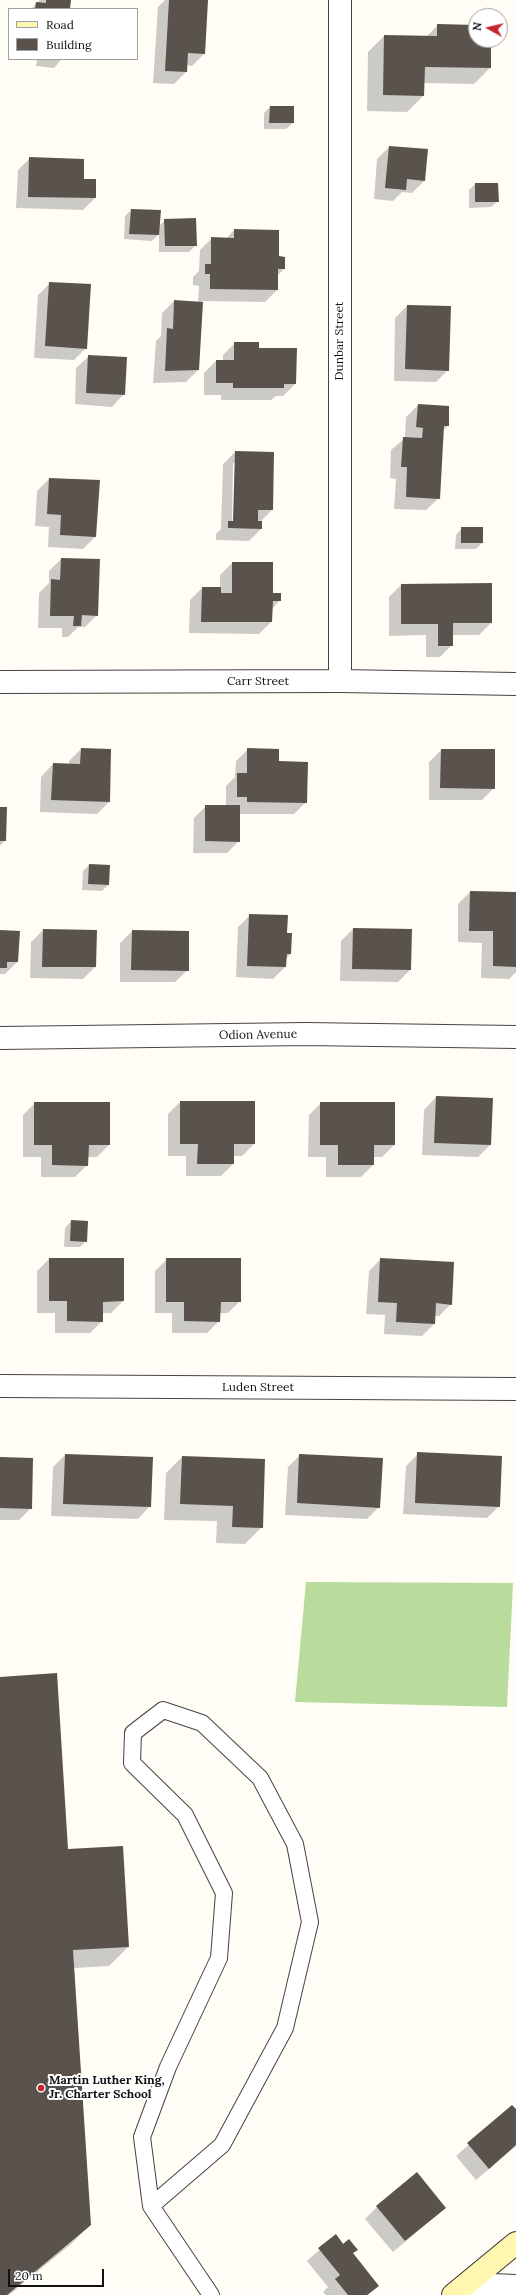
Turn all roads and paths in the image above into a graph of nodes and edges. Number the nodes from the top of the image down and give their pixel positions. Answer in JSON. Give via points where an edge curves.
{"nodes":[{"id":1,"x":340,"y":0,"type":"edge"},
{"id":2,"x":340,"y":681,"type":"junction"},
{"id":3,"x":0,"y":682,"type":"edge"},
{"id":4,"x":516,"y":684,"type":"edge"},
{"id":5,"x":516,"y":1037,"type":"edge"},
{"id":6,"x":0,"y":1038,"type":"edge"},
{"id":7,"x":0,"y":1386,"type":"edge"},
{"id":8,"x":516,"y":1389,"type":"edge"},
{"id":9,"x":151,"y":2206,"type":"junction"},
{"id":10,"x":516,"y":2243,"type":"edge"},
{"id":11,"x":516,"y":2286,"type":"edge"},
{"id":12,"x":460,"y":2289,"type":"edge"},
{"id":13,"x":211,"y":2295,"type":"edge"}],
"edges":[{"from":1,"to":2,"type":"street","name":"Dunbar Street"},
{"from":2,"to":3,"type":"street","name":"Carr Street"},
{"from":2,"to":4,"type":"street","name":"Carr Street"},
{"from":5,"to":6,"type":"street","name":"Odion Avenue","via":[[306,1034]]},
{"from":7,"to":8,"type":"street","name":"Luden Street"},
{"from":9,"to":9,"type":"lane","via":[[222,2145],[285,2028],[310,1922],[295,1844],[260,1778],[202,1723],[163,1710],[133,1732],[132,1763],[184,1815],[224,1893],[219,1958],[168,2067],[142,2137]]},
{"from":9,"to":13,"type":"lane"},
{"from":10,"to":12,"type":"street"},
{"from":11,"to":12,"type":"street"}]}
